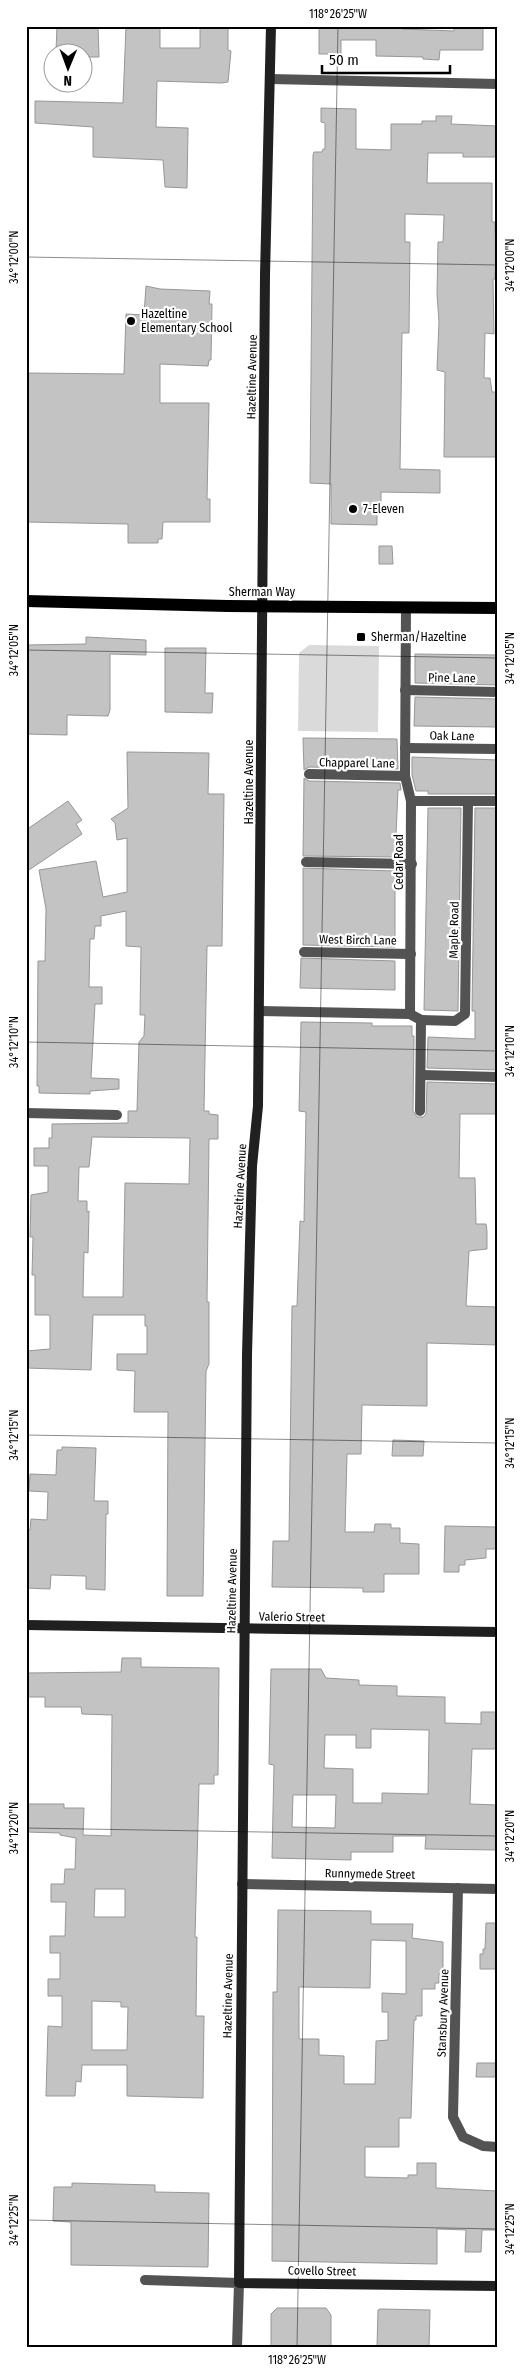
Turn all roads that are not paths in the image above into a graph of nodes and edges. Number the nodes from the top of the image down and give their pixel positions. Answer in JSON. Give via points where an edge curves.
{"nodes":[{"id":1,"x":271,"y":26,"type":"edge"},
{"id":2,"x":270,"y":79,"type":"junction"},
{"id":3,"x":498,"y":84,"type":"edge"},
{"id":4,"x":26,"y":601,"type":"edge"},
{"id":5,"x":262,"y":606,"type":"junction"},
{"id":6,"x":406,"y":607,"type":"junction"},
{"id":7,"x":498,"y":608,"type":"edge"},
{"id":8,"x":405,"y":690,"type":"junction"},
{"id":9,"x":498,"y":692,"type":"edge"},
{"id":10,"x":405,"y":748,"type":"junction"},
{"id":11,"x":498,"y":750,"type":"edge"},
{"id":12,"x":308,"y":774,"type":"dead end"},
{"id":13,"x":405,"y":776,"type":"junction"},
{"id":14,"x":411,"y":800,"type":"junction"},
{"id":15,"x":468,"y":801,"type":"junction"},
{"id":16,"x":498,"y":801,"type":"edge"},
{"id":17,"x":306,"y":862,"type":"dead end"},
{"id":18,"x":412,"y":864,"type":"junction"},
{"id":19,"x":304,"y":952,"type":"dead end"},
{"id":20,"x":411,"y":954,"type":"junction"},
{"id":21,"x":260,"y":1011,"type":"junction"},
{"id":22,"x":410,"y":1014,"type":"junction"},
{"id":23,"x":422,"y":1020,"type":"junction"},
{"id":24,"x":420,"y":1075,"type":"junction"},
{"id":25,"x":498,"y":1077,"type":"edge"},
{"id":26,"x":420,"y":1111,"type":"dead end"},
{"id":27,"x":26,"y":1113,"type":"edge"},
{"id":28,"x":117,"y":1115,"type":"dead end"},
{"id":29,"x":26,"y":1625,"type":"edge"},
{"id":30,"x":244,"y":1629,"type":"junction"},
{"id":31,"x":498,"y":1632,"type":"edge"},
{"id":32,"x":242,"y":1884,"type":"junction"},
{"id":33,"x":458,"y":1888,"type":"junction"},
{"id":34,"x":498,"y":1889,"type":"edge"},
{"id":35,"x":498,"y":2147,"type":"edge"},
{"id":36,"x":145,"y":2280,"type":"dead end"},
{"id":37,"x":239,"y":2283,"type":"junction"},
{"id":38,"x":498,"y":2286,"type":"edge"},
{"id":39,"x":237,"y":2347,"type":"edge"}],
"edges":[{"from":1,"to":2,"type":"street","name":"Hazeltine Avenue"},
{"from":2,"to":3,"type":"street"},
{"from":2,"to":5,"type":"street","name":"Hazeltine Avenue"},
{"from":4,"to":5,"type":"main road","name":"Sherman Way"},
{"from":5,"to":6,"type":"main road","name":"Sherman Way"},
{"from":5,"to":21,"type":"street","name":"Hazeltine Avenue"},
{"from":6,"to":7,"type":"main road","name":"Sherman Way"},
{"from":6,"to":8,"type":"street","name":"Cedar Road"},
{"from":8,"to":9,"type":"street","name":"Pine Lane"},
{"from":8,"to":10,"type":"street","name":"Cedar Road"},
{"from":10,"to":11,"type":"street","name":"Oak Lane"},
{"from":10,"to":13,"type":"street","name":"Cedar Road"},
{"from":12,"to":13,"type":"street","name":"Chapparel Lane"},
{"from":13,"to":14,"type":"street","name":"Cedar Road"},
{"from":14,"to":15,"type":"street"},
{"from":14,"to":18,"type":"street","name":"Cedar Road"},
{"from":15,"to":16,"type":"street"},
{"from":15,"to":23,"type":"street","name":"Maple Road","via":[[465,1014],[455,1021]]},
{"from":17,"to":18,"type":"street"},
{"from":18,"to":20,"type":"street","name":"Cedar Road"},
{"from":19,"to":20,"type":"street","name":"West Birch Lane"},
{"from":20,"to":22,"type":"street","name":"Cedar Road"},
{"from":21,"to":22,"type":"street"},
{"from":21,"to":30,"type":"street","name":"Hazeltine Avenue","via":[[258,1106],[252,1166]]},
{"from":22,"to":23,"type":"street"},
{"from":23,"to":24,"type":"street"},
{"from":24,"to":25,"type":"street"},
{"from":24,"to":26,"type":"street"},
{"from":27,"to":28,"type":"street"},
{"from":29,"to":30,"type":"street","name":"Valerio Street"},
{"from":30,"to":31,"type":"street","name":"Valerio Street"},
{"from":30,"to":32,"type":"street","name":"Hazeltine Avenue"},
{"from":32,"to":33,"type":"street","name":"Runnymede Street"},
{"from":32,"to":37,"type":"street","name":"Hazeltine Avenue"},
{"from":33,"to":34,"type":"street","name":"Runnymede Street"},
{"from":33,"to":35,"type":"street","name":"Stansbury Avenue","via":[[453,2117],[463,2137],[483,2146]]},
{"from":36,"to":37,"type":"street","name":"Covello Street"},
{"from":37,"to":38,"type":"street","name":"Covello Street"},
{"from":37,"to":39,"type":"street","name":"Hazeltine Avenue"}]}
